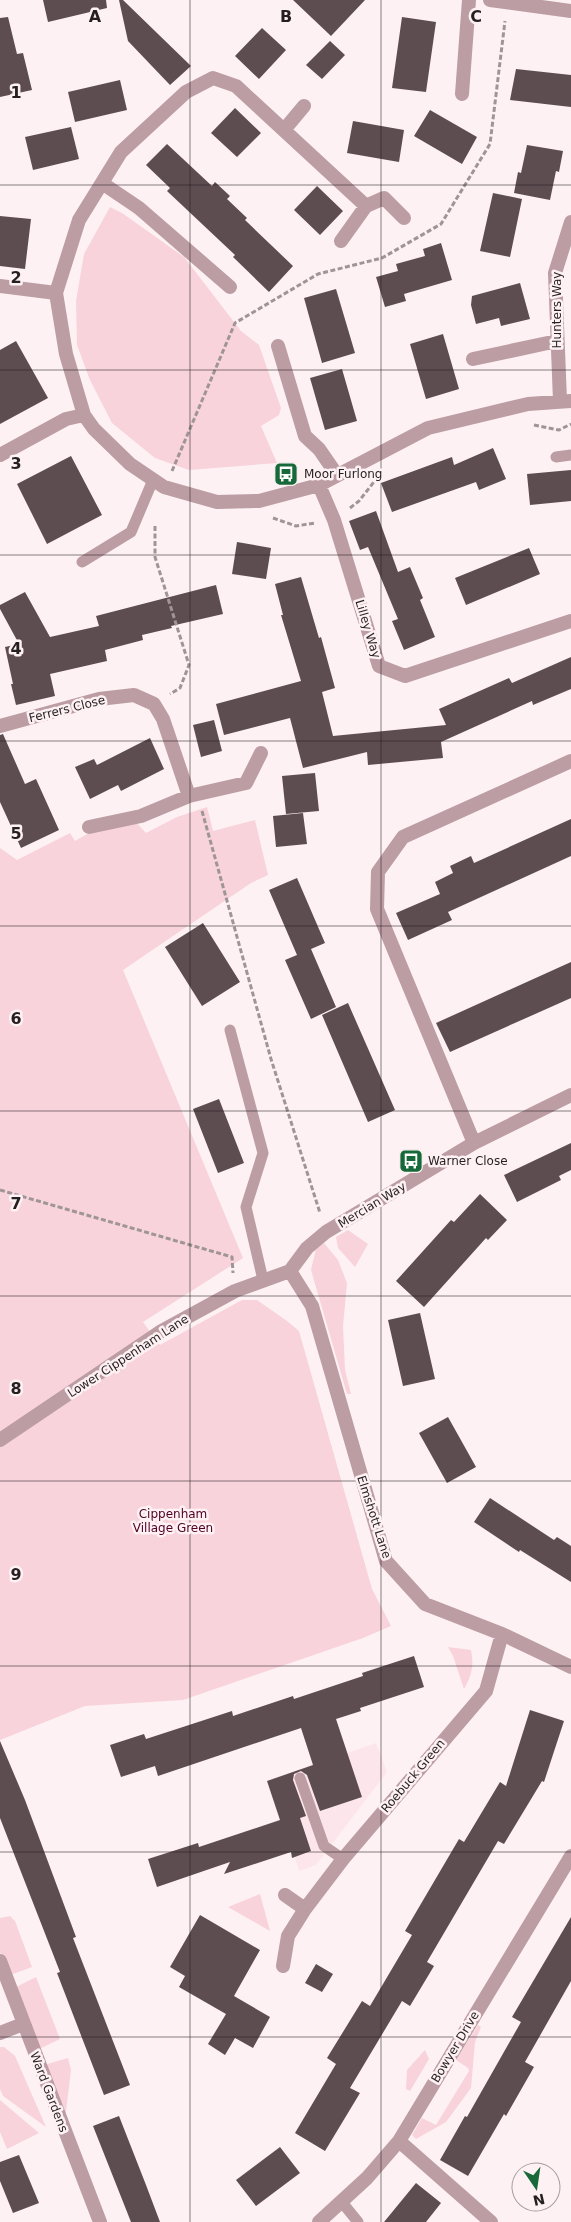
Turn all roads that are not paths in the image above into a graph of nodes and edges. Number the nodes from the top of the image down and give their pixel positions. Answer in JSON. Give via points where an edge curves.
{"nodes":[{"id":1,"x":468,"y":0,"type":"edge"},
{"id":2,"x":490,"y":0,"type":"edge"},
{"id":3,"x":571,"y":11,"type":"edge"},
{"id":4,"x":462,"y":94,"type":"dead end"},
{"id":5,"x":304,"y":106,"type":"dead end"},
{"id":6,"x":284,"y":130,"type":"junction"},
{"id":7,"x":102,"y":183,"type":"junction"},
{"id":8,"x":366,"y":206,"type":"junction"},
{"id":9,"x":404,"y":218,"type":"dead end"},
{"id":10,"x":571,"y":222,"type":"edge"},
{"id":11,"x":341,"y":241,"type":"dead end"},
{"id":12,"x":0,"y":286,"type":"edge"},
{"id":13,"x":230,"y":287,"type":"dead end"},
{"id":14,"x":56,"y":293,"type":"junction"},
{"id":15,"x":557,"y":340,"type":"junction"},
{"id":16,"x":278,"y":346,"type":"dead end"},
{"id":17,"x":473,"y":359,"type":"dead end"},
{"id":18,"x":565,"y":401,"type":"edge"},
{"id":19,"x":84,"y":415,"type":"junction"},
{"id":20,"x":0,"y":455,"type":"edge"},
{"id":21,"x":571,"y":455,"type":"edge"},
{"id":22,"x":556,"y":457,"type":"dead end"},
{"id":23,"x":337,"y":475,"type":"junction"},
{"id":24,"x":159,"y":483,"type":"junction"},
{"id":25,"x":318,"y":485,"type":"junction"},
{"id":26,"x":82,"y":562,"type":"dead end"},
{"id":27,"x":571,"y":621,"type":"edge"},
{"id":28,"x":0,"y":726,"type":"edge"},
{"id":29,"x":261,"y":752,"type":"dead end"},
{"id":30,"x":571,"y":761,"type":"edge"},
{"id":31,"x":193,"y":795,"type":"junction"},
{"id":32,"x":89,"y":827,"type":"dead end"},
{"id":33,"x":230,"y":1030,"type":"dead end"},
{"id":34,"x":571,"y":1095,"type":"edge"},
{"id":35,"x":474,"y":1142,"type":"junction"},
{"id":36,"x":290,"y":1271,"type":"junction"},
{"id":37,"x":263,"y":1280,"type":"junction"},
{"id":38,"x":0,"y":1440,"type":"edge"},
{"id":39,"x":502,"y":1634,"type":"junction"},
{"id":40,"x":571,"y":1668,"type":"edge"},
{"id":41,"x":300,"y":1778,"type":"dead end"},
{"id":42,"x":571,"y":1856,"type":"edge"},
{"id":43,"x":343,"y":1859,"type":"junction"},
{"id":44,"x":285,"y":1895,"type":"dead end"},
{"id":45,"x":305,"y":1909,"type":"junction"},
{"id":46,"x":0,"y":1961,"type":"edge"},
{"id":47,"x":283,"y":1966,"type":"dead end"},
{"id":48,"x":23,"y":2024,"type":"junction"},
{"id":49,"x":0,"y":2033,"type":"edge"},
{"id":50,"x":399,"y":2141,"type":"junction"},
{"id":51,"x":341,"y":2201,"type":"junction"},
{"id":52,"x":100,"y":2222,"type":"edge"},
{"id":53,"x":319,"y":2222,"type":"edge"},
{"id":54,"x":358,"y":2222,"type":"edge"},
{"id":55,"x":491,"y":2222,"type":"edge"}],
"edges":[{"from":1,"to":4,"type":"street"},
{"from":2,"to":3,"type":"street"},
{"from":5,"to":6,"type":"street"},
{"from":6,"to":7,"type":"street","via":[[236,86],[213,78],[186,92],[121,152]]},
{"from":6,"to":8,"type":"street"},
{"from":7,"to":13,"type":"street","via":[[139,208]]},
{"from":7,"to":14,"type":"street","via":[[79,220]]},
{"from":8,"to":9,"type":"street","via":[[384,198]]},
{"from":8,"to":11,"type":"street"},
{"from":10,"to":15,"type":"street","name":"Hunters Way","via":[[555,273]]},
{"from":12,"to":14,"type":"street"},
{"from":14,"to":19,"type":"street","via":[[66,354]]},
{"from":15,"to":17,"type":"street"},
{"from":15,"to":18,"type":"street","name":"Hunters Way"},
{"from":16,"to":23,"type":"street","via":[[305,436],[319,449]]},
{"from":18,"to":23,"type":"street","via":[[528,404],[428,428]]},
{"from":19,"to":20,"type":"street","via":[[66,419]]},
{"from":19,"to":24,"type":"street","via":[[130,464]]},
{"from":21,"to":22,"type":"lane"},
{"from":23,"to":25,"type":"street"},
{"from":24,"to":25,"type":"street","via":[[217,502],[259,501]]},
{"from":24,"to":26,"type":"lane","via":[[131,532]]},
{"from":25,"to":27,"type":"street","name":"Lilley Way","via":[[334,520],[379,666],[406,676]]},
{"from":28,"to":31,"type":"street","name":"Ferrers Close","via":[[99,699],[134,695],[154,704],[163,719]]},
{"from":29,"to":31,"type":"street","via":[[246,783]]},
{"from":30,"to":35,"type":"street","via":[[403,837],[378,872],[377,908]]},
{"from":31,"to":32,"type":"street","via":[[141,816]]},
{"from":33,"to":37,"type":"lane","via":[[263,1153],[246,1207]]},
{"from":34,"to":35,"type":"street","name":"Mercian Way"},
{"from":35,"to":36,"type":"street","name":"Mercian Way","via":[[326,1232],[307,1248]]},
{"from":36,"to":37,"type":"street","name":"Lower Cippenham Lane"},
{"from":36,"to":39,"type":"street","name":"Elmshott Lane","via":[[312,1306],[386,1561],[424,1604]]},
{"from":37,"to":38,"type":"street","name":"Lower Cippenham Lane","via":[[235,1291],[160,1332]]},
{"from":39,"to":40,"type":"street","name":"Elmshott Lane"},
{"from":39,"to":43,"type":"street","name":"Roebuck Green","via":[[486,1691]]},
{"from":41,"to":43,"type":"lane","via":[[324,1846]]},
{"from":42,"to":50,"type":"street","name":"Bowyer Drive"},
{"from":43,"to":45,"type":"street","name":"Roebuck Green"},
{"from":44,"to":45,"type":"street"},
{"from":45,"to":47,"type":"street","name":"Roebuck Green","via":[[288,1936]]},
{"from":46,"to":48,"type":"street","name":"Ward Gardens"},
{"from":48,"to":49,"type":"street"},
{"from":48,"to":52,"type":"street","name":"Ward Gardens"},
{"from":50,"to":51,"type":"street","name":"Bowyer Drive","via":[[367,2178]]},
{"from":50,"to":55,"type":"street"},
{"from":51,"to":53,"type":"street","name":"Bowyer Drive"},
{"from":51,"to":54,"type":"lane"}]}
